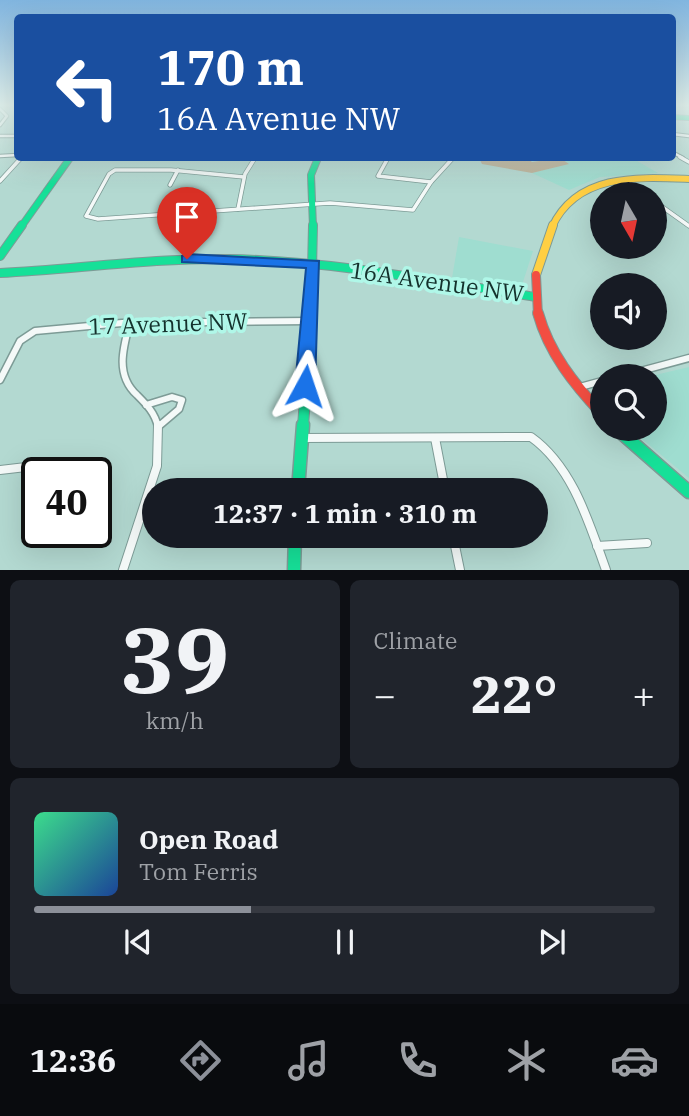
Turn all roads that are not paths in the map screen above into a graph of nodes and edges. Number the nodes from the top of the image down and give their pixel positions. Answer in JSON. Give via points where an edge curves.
{"nodes":[{"id":1,"x":15,"y":161,"type":"edge"},
{"id":2,"x":68,"y":161,"type":"edge"},
{"id":3,"x":253,"y":161,"type":"edge"},
{"id":4,"x":317,"y":161,"type":"edge"},
{"id":5,"x":386,"y":161,"type":"edge"},
{"id":6,"x":450,"y":161,"type":"edge"},
{"id":7,"x":113,"y":170,"type":"joint"},
{"id":8,"x":178,"y":170,"type":"junction"},
{"id":9,"x":244,"y":177,"type":"junction"},
{"id":10,"x":689,"y":179,"type":"edge"},
{"id":11,"x":624,"y":180,"type":"junction"},
{"id":12,"x":0,"y":181,"type":"edge"},
{"id":13,"x":431,"y":182,"type":"junction"},
{"id":14,"x":627,"y":182,"type":"edge"},
{"id":15,"x":170,"y":185,"type":"dead end"},
{"id":16,"x":313,"y":204,"type":"junction"},
{"id":17,"x":238,"y":209,"type":"junction"},
{"id":18,"x":667,"y":210,"type":"edge"},
{"id":19,"x":88,"y":218,"type":"joint"},
{"id":20,"x":689,"y":226,"type":"edge"},
{"id":21,"x":0,"y":256,"type":"edge"},
{"id":22,"x":314,"y":264,"type":"junction"},
{"id":23,"x":1,"y":273,"type":"edge"},
{"id":24,"x":536,"y":297,"type":"junction"},
{"id":25,"x":310,"y":321,"type":"junction"},
{"id":26,"x":130,"y":322,"type":"junction"},
{"id":27,"x":689,"y":358,"type":"edge"},
{"id":28,"x":666,"y":364,"type":"edge"},
{"id":29,"x":0,"y":380,"type":"edge"},
{"id":30,"x":590,"y":384,"type":"edge"},
{"id":31,"x":580,"y":387,"type":"junction"},
{"id":32,"x":590,"y":399,"type":"edge"},
{"id":33,"x":146,"y":405,"type":"junction"},
{"id":34,"x":159,"y":426,"type":"junction"},
{"id":35,"x":300,"y":438,"type":"junction"},
{"id":36,"x":435,"y":438,"type":"junction"},
{"id":37,"x":631,"y":441,"type":"edge"},
{"id":38,"x":21,"y":468,"type":"edge"},
{"id":39,"x":0,"y":470,"type":"edge"},
{"id":40,"x":298,"y":478,"type":"edge"},
{"id":41,"x":443,"y":478,"type":"edge"},
{"id":42,"x":689,"y":492,"type":"edge"},
{"id":43,"x":647,"y":543,"type":"dead end"},
{"id":44,"x":597,"y":546,"type":"junction"},
{"id":45,"x":295,"y":548,"type":"edge"},
{"id":46,"x":455,"y":548,"type":"edge"},
{"id":47,"x":123,"y":570,"type":"edge"},
{"id":48,"x":294,"y":570,"type":"edge"},
{"id":49,"x":460,"y":570,"type":"edge"},
{"id":50,"x":606,"y":570,"type":"edge"}],
"edges":[{"from":1,"to":12,"type":"street"},
{"from":2,"to":21,"type":"street"},
{"from":3,"to":9,"type":"street"},
{"from":4,"to":16,"type":"street","via":[[311,175]]},
{"from":5,"to":13,"type":"street","via":[[378,176]]},
{"from":6,"to":13,"type":"street"},
{"from":7,"to":8,"type":"street"},
{"from":7,"to":19,"type":"street"},
{"from":8,"to":9,"type":"street"},
{"from":8,"to":15,"type":"street"},
{"from":9,"to":17,"type":"street"},
{"from":10,"to":11,"type":"street"},
{"from":11,"to":14,"type":"street"},
{"from":11,"to":24,"type":"street","via":[[587,189],[562,206],[539,264]]},
{"from":13,"to":16,"type":"street","via":[[413,210]]},
{"from":16,"to":17,"type":"street"},
{"from":16,"to":22,"type":"street"},
{"from":17,"to":19,"type":"street"},
{"from":18,"to":20,"type":"street"},
{"from":22,"to":23,"type":"street","name":"16A Avenue NW","via":[[202,258]]},
{"from":22,"to":24,"type":"street","name":"16A Avenue NW"},
{"from":22,"to":25,"type":"street"},
{"from":24,"to":31,"type":"street","via":[[547,338]]},
{"from":25,"to":26,"type":"street","name":"17 Avenue NW"},
{"from":25,"to":35,"type":"street"},
{"from":26,"to":29,"type":"street","name":"17 Avenue NW","via":[[27,334]]},
{"from":26,"to":33,"type":"street","via":[[121,375],[129,391]]},
{"from":27,"to":28,"type":"street"},
{"from":30,"to":31,"type":"street"},
{"from":31,"to":32,"type":"street"},
{"from":33,"to":34,"type":"street"},
{"from":33,"to":34,"type":"street","via":[[172,397],[182,400],[179,410]]},
{"from":34,"to":47,"type":"street","via":[[158,458]]},
{"from":35,"to":36,"type":"street"},
{"from":35,"to":40,"type":"street"},
{"from":36,"to":41,"type":"street"},
{"from":36,"to":44,"type":"street","via":[[526,436],[540,442],[569,484]]},
{"from":37,"to":42,"type":"street"},
{"from":38,"to":39,"type":"street"},
{"from":43,"to":44,"type":"street"},
{"from":44,"to":50,"type":"street"},
{"from":45,"to":48,"type":"street"},
{"from":46,"to":49,"type":"street"}]}
